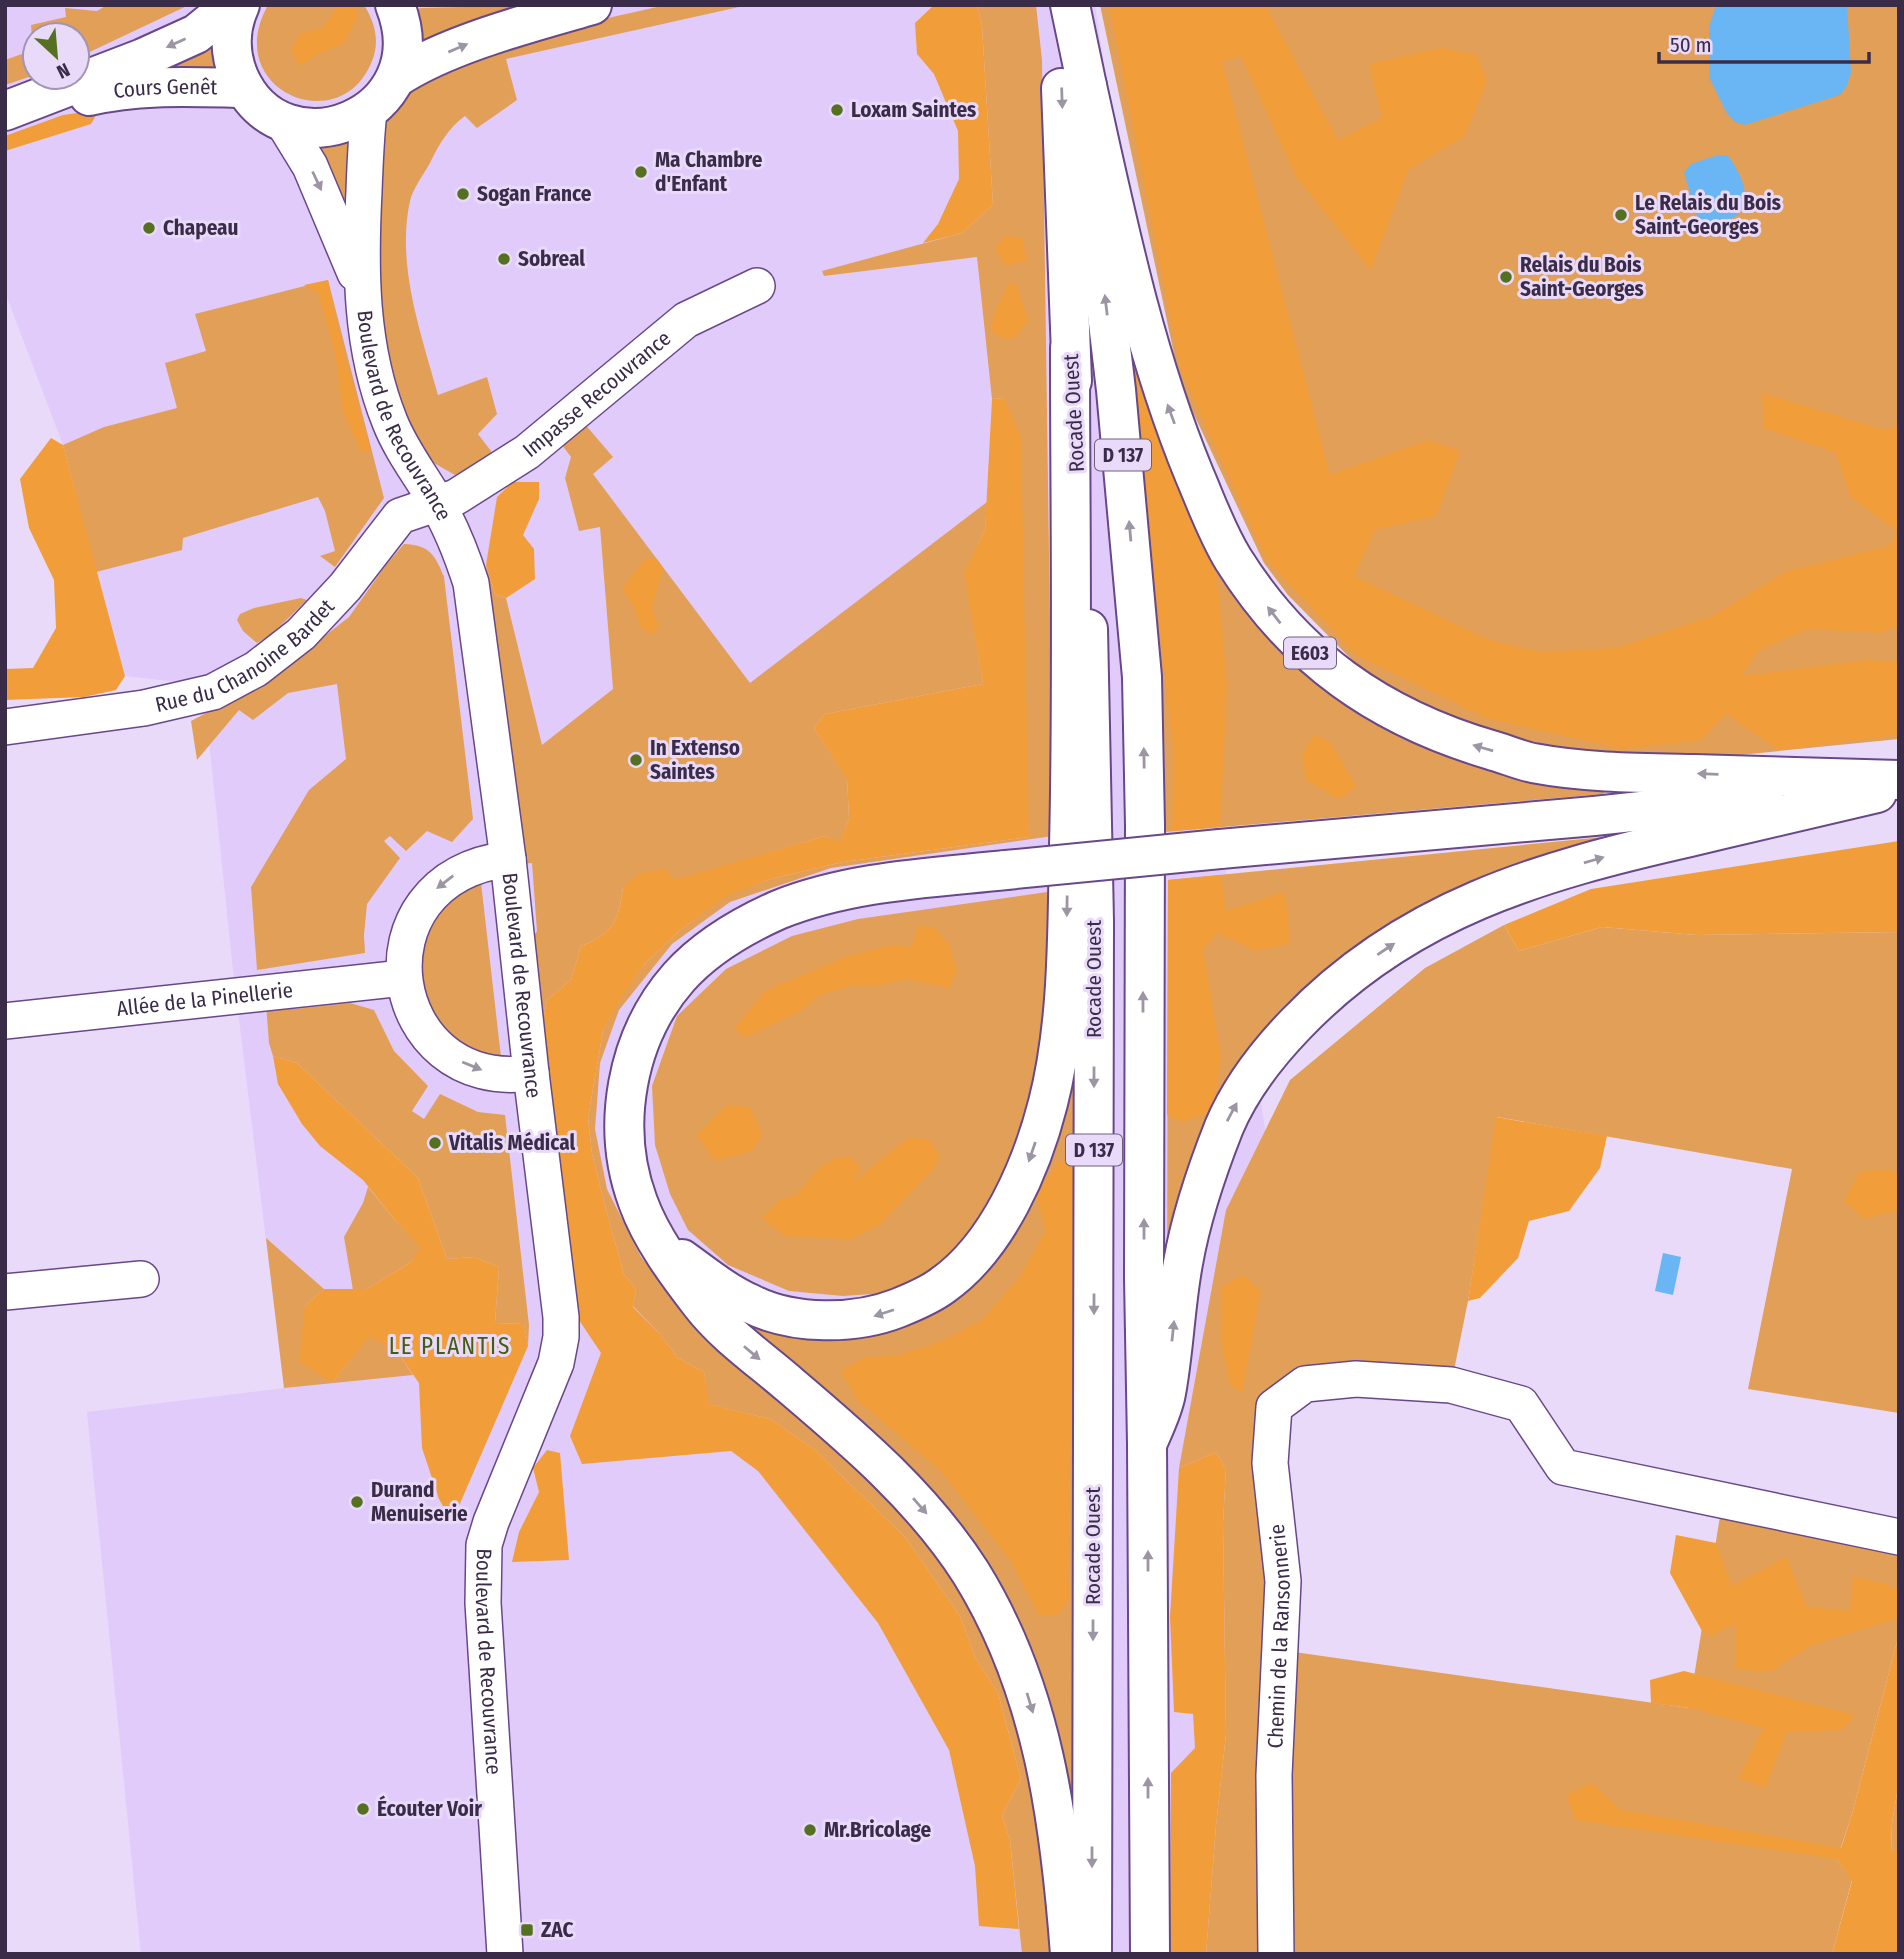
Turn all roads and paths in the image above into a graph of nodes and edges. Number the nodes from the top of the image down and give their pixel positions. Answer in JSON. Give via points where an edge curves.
{"nodes":[{"id":1,"x":232,"y":5,"type":"edge"},
{"id":2,"x":240,"y":5,"type":"edge"},
{"id":3,"x":395,"y":5,"type":"edge"},
{"id":4,"x":593,"y":5,"type":"edge"},
{"id":5,"x":1058,"y":5,"type":"edge"},
{"id":6,"x":1070,"y":5,"type":"edge"},
{"id":7,"x":396,"y":78,"type":"junction"},
{"id":8,"x":1087,"y":86,"type":"junction"},
{"id":9,"x":244,"y":88,"type":"junction"},
{"id":10,"x":5,"y":111,"type":"edge"},
{"id":11,"x":369,"y":111,"type":"junction"},
{"id":12,"x":5,"y":116,"type":"edge"},
{"id":13,"x":283,"y":121,"type":"junction"},
{"id":14,"x":361,"y":286,"type":"junction"},
{"id":15,"x":757,"y":286,"type":"dead end"},
{"id":16,"x":1070,"y":348,"type":"junction"},
{"id":17,"x":437,"y":502,"type":"junction"},
{"id":18,"x":5,"y":727,"type":"edge"},
{"id":19,"x":1899,"y":784,"type":"edge"},
{"id":20,"x":508,"y":859,"type":"junction"},
{"id":21,"x":403,"y":978,"type":"junction"},
{"id":22,"x":5,"y":1021,"type":"edge"},
{"id":23,"x":531,"y":1073,"type":"junction"},
{"id":24,"x":658,"y":1241,"type":"junction"},
{"id":25,"x":141,"y":1279,"type":"dead end"},
{"id":26,"x":5,"y":1292,"type":"edge"},
{"id":27,"x":1147,"y":1444,"type":"junction"},
{"id":28,"x":1899,"y":1537,"type":"edge"},
{"id":29,"x":505,"y":1954,"type":"edge"},
{"id":30,"x":1070,"y":1954,"type":"edge"},
{"id":31,"x":1092,"y":1954,"type":"edge"},
{"id":32,"x":1150,"y":1954,"type":"edge"},
{"id":33,"x":1276,"y":1954,"type":"edge"}],
"edges":[{"from":1,"to":10,"type":"main road","name":"Cours Genêt","one_way":true,"via":[[196,34]]},
{"from":2,"to":9,"type":"main road","via":[[231,41],[234,65]]},
{"from":3,"to":7,"type":"main road","via":[[404,51]]},
{"from":7,"to":4,"type":"main road","one_way":true,"via":[[467,44]]},
{"from":5,"to":16,"type":"main road","name":"Rocade Ouest","number":"D 137","one_way":true},
{"from":6,"to":8,"type":"main road","number":"D 137"},
{"from":7,"to":11,"type":"main road"},
{"from":19,"to":8,"type":"main road","number":"E603","one_way":true,"via":[[1610,773],[1531,762],[1416,723],[1374,702],[1310,654],[1231,557],[1184,449],[1141,311]]},
{"from":27,"to":8,"type":"main road","name":"Rocade Ouest","number":"D 137","one_way":true,"via":[[1142,677],[1095,212]]},
{"from":9,"to":12,"type":"main road","name":"Cours Genêt","via":[[169,85],[107,92]]},
{"from":9,"to":13,"type":"main road","via":[[261,107]]},
{"from":11,"to":13,"type":"main road","via":[[336,127],[309,128]]},
{"from":11,"to":14,"type":"street","name":"Boulevard de Recouvrance"},
{"from":13,"to":14,"type":"street","one_way":true,"via":[[310,166]]},
{"from":14,"to":17,"type":"street","name":"Boulevard de Recouvrance","via":[[374,370],[390,423]]},
{"from":15,"to":17,"type":"street","name":"Impasse Recouvrance","via":[[686,320],[527,452],[456,497]]},
{"from":16,"to":24,"type":"main road","number":"D 137","one_way":true,"via":[[1071,741],[1060,1038],[1049,1102],[1013,1198],[968,1262],[943,1285],[880,1315],[849,1320],[816,1320],[754,1306]]},
{"from":16,"to":31,"type":"main road","name":"Rocade Ouest","number":"D 137","one_way":true,"via":[[1092,737]]},
{"from":17,"to":18,"type":"street","name":"Rue du Chanoine Bardet","via":[[400,516],[301,634],[256,669],[213,692],[144,708]]},
{"from":17,"to":20,"type":"street","name":"Boulevard de Recouvrance","via":[[471,583]]},
{"from":19,"to":24,"type":"main road","bridge":true,"via":[[1006,870],[846,889],[793,905],[722,940],[679,976],[634,1056],[625,1103],[626,1153],[646,1222]]},
{"from":27,"to":19,"type":"main road","one_way":true,"via":[[1166,1395],[1183,1260],[1210,1165],[1226,1124],[1263,1062],[1316,1003],[1350,974],[1434,919],[1484,897],[1609,855]]},
{"from":20,"to":21,"type":"street","one_way":true,"via":[[457,873],[432,892],[414,918],[404,947]]},
{"from":20,"to":23,"type":"street","name":"Boulevard de Recouvrance"},
{"from":21,"to":22,"type":"street","name":"Allée de la Pinellerie"},
{"from":21,"to":23,"type":"street","one_way":true,"via":[[411,1009],[426,1035],[449,1056],[477,1070]]},
{"from":23,"to":29,"type":"street","name":"Boulevard de Recouvrance","via":[[561,1337],[484,1545],[483,1603]]},
{"from":24,"to":30,"type":"main road","one_way":true,"via":[[703,1306],[728,1332],[903,1487],[939,1529],[982,1592],[1016,1660],[1043,1750],[1063,1862]]},
{"from":25,"to":26,"type":"street"},
{"from":32,"to":27,"type":"main road","name":"Rocade Ouest","number":"D 137","one_way":true},
{"from":28,"to":33,"type":"street","name":"Chemin de la Ransonnerie","via":[[1563,1467],[1521,1404],[1451,1385],[1356,1379],[1305,1384],[1275,1407],[1270,1463],[1283,1581],[1274,1775]]}]}
